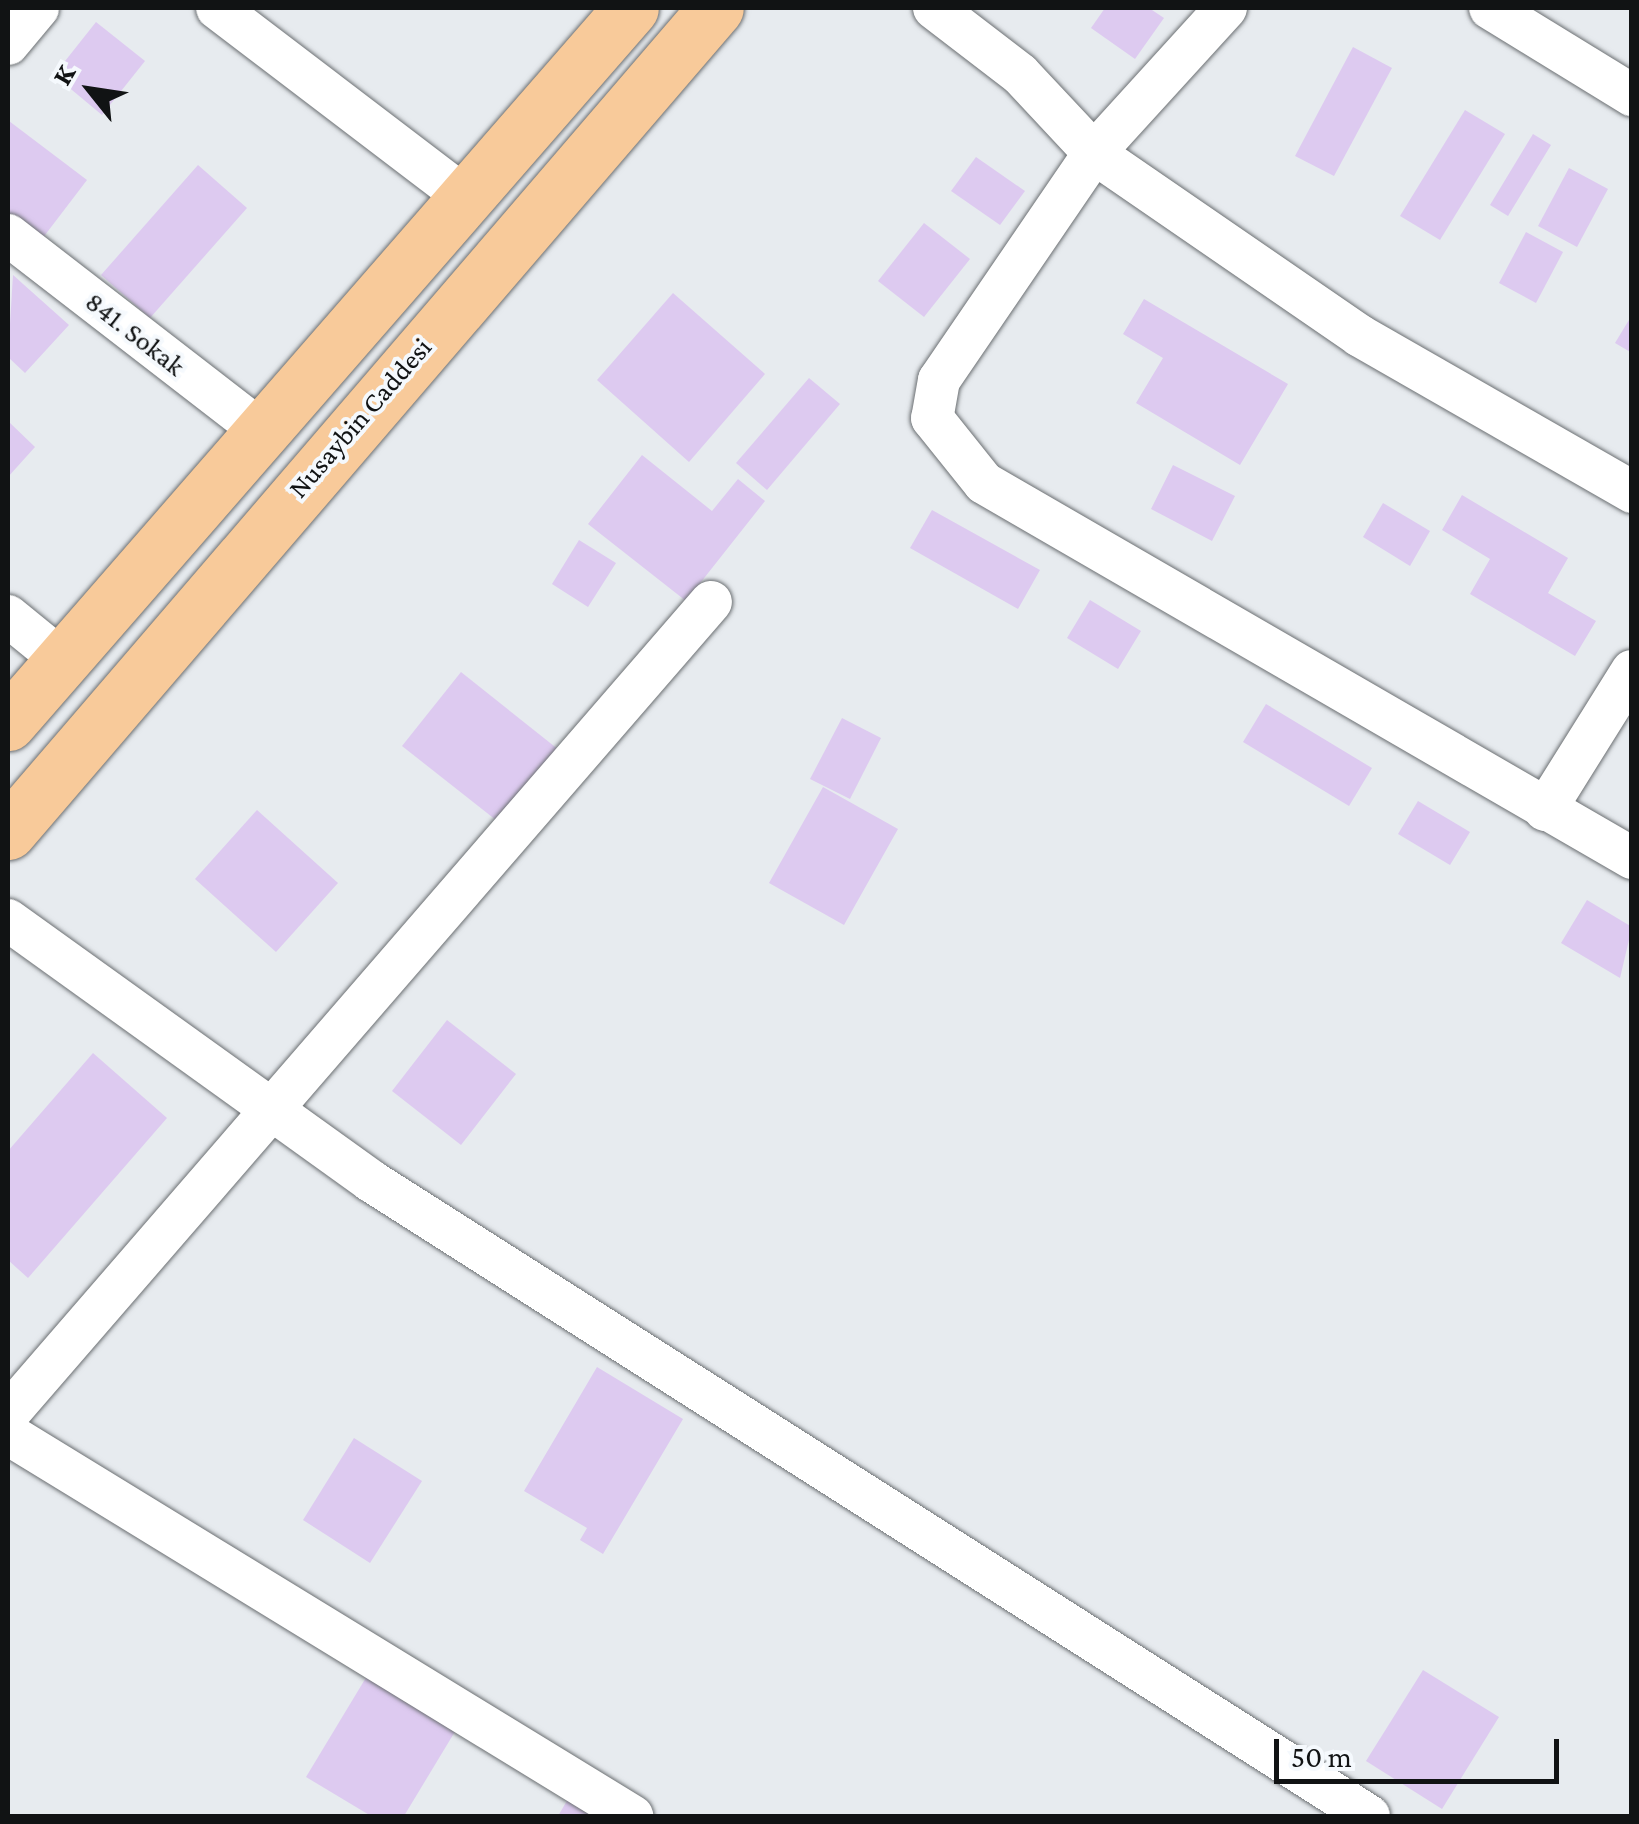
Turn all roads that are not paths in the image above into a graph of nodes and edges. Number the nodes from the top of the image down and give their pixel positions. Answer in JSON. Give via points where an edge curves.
{"nodes":[{"id":1,"x":38,"y":8,"type":"edge"},
{"id":2,"x":216,"y":8,"type":"edge"},
{"id":3,"x":630,"y":8,"type":"edge"},
{"id":4,"x":716,"y":8,"type":"edge"},
{"id":5,"x":934,"y":8,"type":"edge"},
{"id":6,"x":1226,"y":8,"type":"edge"},
{"id":7,"x":1490,"y":8,"type":"edge"},
{"id":8,"x":8,"y":44,"type":"edge"},
{"id":9,"x":1632,"y":95,"type":"edge"},
{"id":10,"x":1094,"y":153,"type":"junction"},
{"id":11,"x":464,"y":196,"type":"junction"},
{"id":12,"x":8,"y":236,"type":"edge"},
{"id":13,"x":263,"y":432,"type":"junction"},
{"id":14,"x":1632,"y":492,"type":"edge"},
{"id":15,"x":711,"y":602,"type":"dead end"},
{"id":16,"x":8,"y":616,"type":"edge"},
{"id":17,"x":62,"y":660,"type":"junction"},
{"id":18,"x":1632,"y":671,"type":"edge"},
{"id":19,"x":8,"y":723,"type":"edge"},
{"id":20,"x":1546,"y":810,"type":"junction"},
{"id":21,"x":8,"y":832,"type":"edge"},
{"id":22,"x":1632,"y":858,"type":"edge"},
{"id":23,"x":8,"y":920,"type":"edge"},
{"id":24,"x":270,"y":1112,"type":"junction"},
{"id":25,"x":8,"y":1414,"type":"edge"},
{"id":26,"x":8,"y":1434,"type":"edge"},
{"id":27,"x":632,"y":1816,"type":"edge"},
{"id":28,"x":1369,"y":1816,"type":"edge"}],
"edges":[{"from":1,"to":8,"type":"street"},
{"from":2,"to":11,"type":"street"},
{"from":3,"to":11,"type":"highway"},
{"from":4,"to":21,"type":"highway","name":"Nusaybin Caddesi"},
{"from":5,"to":10,"type":"street","via":[[1020,74]]},
{"from":6,"to":10,"type":"street"},
{"from":7,"to":9,"type":"street"},
{"from":10,"to":14,"type":"street","via":[[1360,336]]},
{"from":10,"to":20,"type":"street","via":[[939,380],[932,418],[984,482]]},
{"from":11,"to":13,"type":"highway"},
{"from":12,"to":13,"type":"street","name":"841. Sokak"},
{"from":13,"to":17,"type":"highway"},
{"from":15,"to":24,"type":"street"},
{"from":16,"to":17,"type":"street"},
{"from":17,"to":19,"type":"highway"},
{"from":18,"to":20,"type":"street"},
{"from":20,"to":22,"type":"street"},
{"from":23,"to":24,"type":"street"},
{"from":24,"to":25,"type":"street"},
{"from":24,"to":28,"type":"street"},
{"from":26,"to":27,"type":"street"}]}
